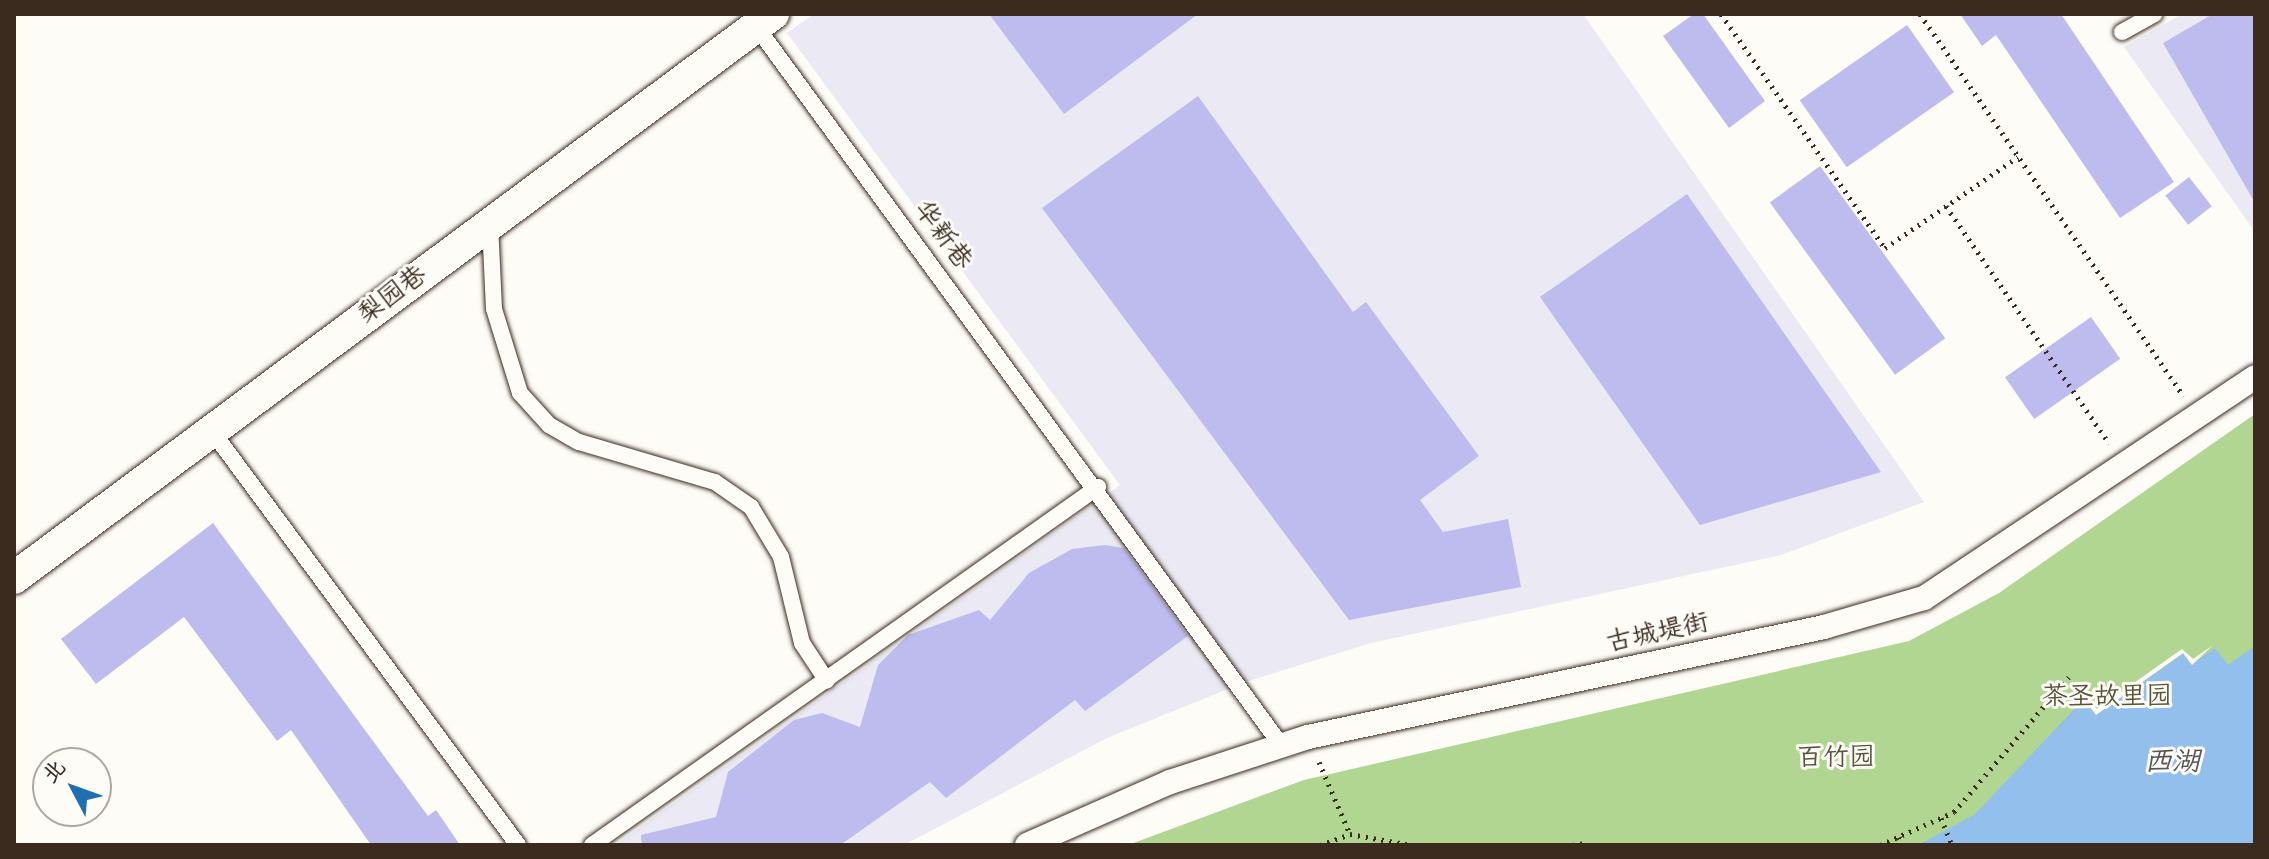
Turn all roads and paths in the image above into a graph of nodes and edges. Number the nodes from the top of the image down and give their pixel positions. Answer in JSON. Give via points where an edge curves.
{"nodes":[{"id":1,"x":1721,"y":14,"type":"edge"},
{"id":2,"x":1920,"y":14,"type":"edge"},
{"id":3,"x":2154,"y":14,"type":"edge"},
{"id":4,"x":759,"y":18,"type":"edge"},
{"id":5,"x":2122,"y":32,"type":"dead end"},
{"id":6,"x":2018,"y":157,"type":"junction"},
{"id":7,"x":1946,"y":206,"type":"junction"},
{"id":8,"x":490,"y":224,"type":"junction"},
{"id":9,"x":2255,"y":377,"type":"edge"},
{"id":10,"x":2198,"y":417,"type":"junction"},
{"id":11,"x":212,"y":431,"type":"junction"},
{"id":12,"x":2126,"y":467,"type":"junction"},
{"id":13,"x":1098,"y":487,"type":"junction"},
{"id":14,"x":14,"y":578,"type":"edge"},
{"id":15,"x":2069,"y":677,"type":"dead end"},
{"id":16,"x":827,"y":681,"type":"junction"},
{"id":17,"x":1308,"y":737,"type":"junction"},
{"id":18,"x":1281,"y":745,"type":"junction"},
{"id":19,"x":1941,"y":818,"type":"junction"},
{"id":20,"x":1350,"y":834,"type":"junction"},
{"id":21,"x":1899,"y":837,"type":"junction"},
{"id":22,"x":1586,"y":844,"type":"edge"},
{"id":23,"x":518,"y":845,"type":"edge"},
{"id":24,"x":592,"y":845,"type":"edge"},
{"id":25,"x":1027,"y":845,"type":"edge"},
{"id":26,"x":1320,"y":845,"type":"edge"},
{"id":27,"x":1411,"y":845,"type":"edge"},
{"id":28,"x":1572,"y":845,"type":"edge"},
{"id":29,"x":1607,"y":845,"type":"edge"},
{"id":30,"x":1880,"y":845,"type":"edge"},
{"id":31,"x":1903,"y":845,"type":"edge"},
{"id":32,"x":1952,"y":845,"type":"edge"}],
"edges":[{"from":1,"to":7,"type":"path","via":[[1885,248]]},
{"from":2,"to":6,"type":"path"},
{"from":3,"to":5,"type":"lane"},
{"from":4,"to":8,"type":"street","name":"梨园巷"},
{"from":4,"to":13,"type":"lane","name":"华新巷"},
{"from":6,"to":7,"type":"path"},
{"from":6,"to":10,"type":"path"},
{"from":7,"to":12,"type":"path"},
{"from":8,"to":11,"type":"street","name":"梨园巷"},
{"from":8,"to":16,"type":"lane","via":[[494,309],[520,393],[549,425],[579,442],[715,482],[751,507],[781,557],[802,643]]},
{"from":9,"to":10,"type":"street","name":"古城堤街"},
{"from":10,"to":12,"type":"street","name":"古城堤街"},
{"from":11,"to":14,"type":"street","name":"梨园巷"},
{"from":11,"to":23,"type":"lane"},
{"from":12,"to":17,"type":"street","name":"古城堤街","via":[[1989,561],[1890,610]]},
{"from":13,"to":16,"type":"lane"},
{"from":13,"to":18,"type":"lane","name":"华新巷"},
{"from":15,"to":19,"type":"path","via":[[1954,812]]},
{"from":16,"to":24,"type":"lane"},
{"from":17,"to":18,"type":"street","name":"古城堤街"},
{"from":17,"to":20,"type":"path"},
{"from":18,"to":25,"type":"street","name":"古城堤街","via":[[1156,788]]},
{"from":19,"to":21,"type":"path"},
{"from":19,"to":32,"type":"path"},
{"from":20,"to":26,"type":"path"},
{"from":20,"to":27,"type":"path"},
{"from":21,"to":30,"type":"path"},
{"from":21,"to":31,"type":"path"},
{"from":22,"to":28,"type":"path"},
{"from":22,"to":29,"type":"path"}]}
